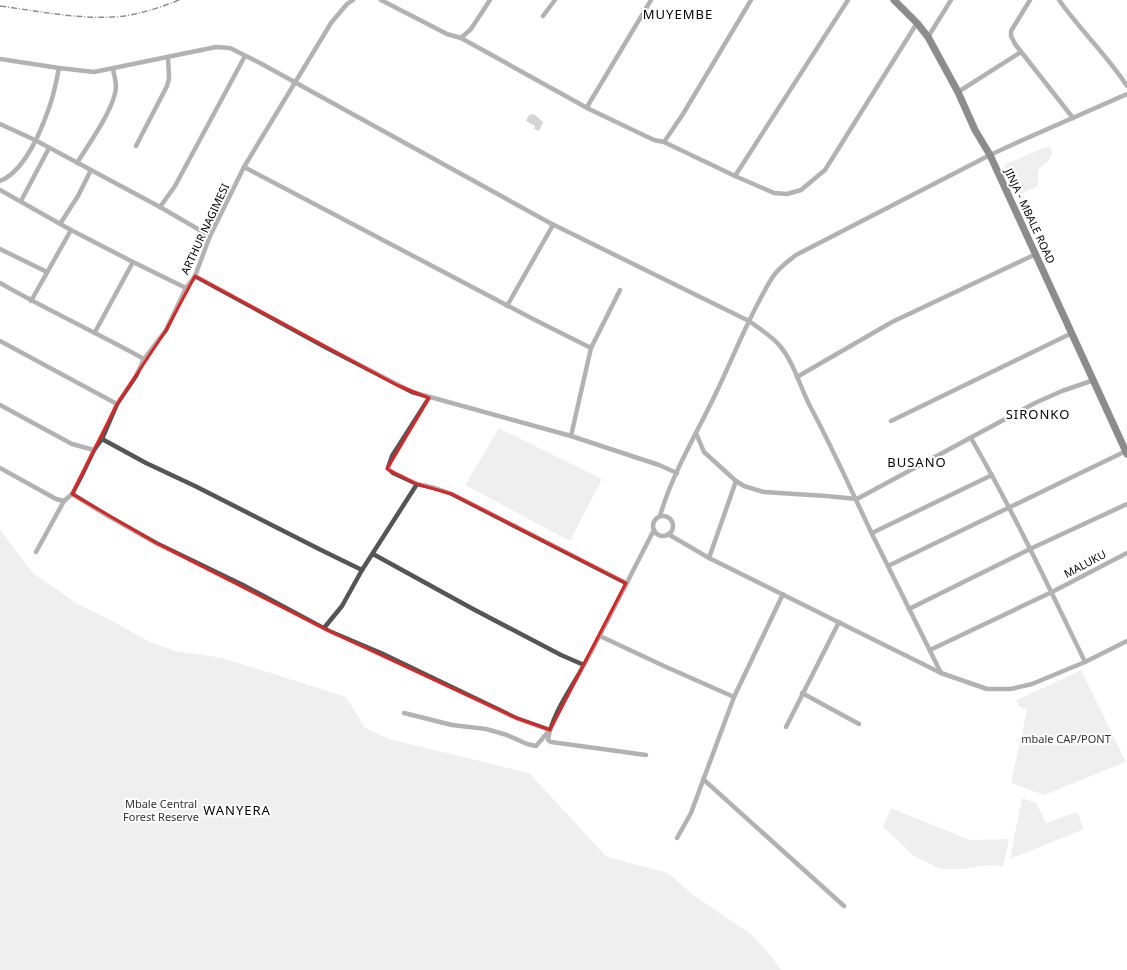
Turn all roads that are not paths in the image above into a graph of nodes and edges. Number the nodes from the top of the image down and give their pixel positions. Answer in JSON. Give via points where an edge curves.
{"nodes":[{"id":1,"x":353,"y":0,"type":"edge"},
{"id":2,"x":381,"y":0,"type":"edge"},
{"id":3,"x":490,"y":0,"type":"edge"},
{"id":4,"x":555,"y":0,"type":"edge"},
{"id":5,"x":651,"y":0,"type":"edge"},
{"id":6,"x":751,"y":0,"type":"edge"},
{"id":7,"x":848,"y":0,"type":"edge"},
{"id":8,"x":894,"y":0,"type":"edge"},
{"id":9,"x":951,"y":0,"type":"edge"},
{"id":10,"x":1030,"y":0,"type":"edge"},
{"id":11,"x":1059,"y":0,"type":"edge"},
{"id":12,"x":543,"y":16,"type":"dead end"},
{"id":13,"x":917,"y":23,"type":"junction"},
{"id":14,"x":928,"y":37,"type":"junction"},
{"id":15,"x":461,"y":38,"type":"junction"},
{"id":16,"x":1021,"y":52,"type":"junction"},
{"id":17,"x":245,"y":56,"type":"junction"},
{"id":18,"x":168,"y":57,"type":"junction"},
{"id":19,"x":0,"y":59,"type":"edge"},
{"id":20,"x":59,"y":68,"type":"junction"},
{"id":21,"x":113,"y":69,"type":"junction"},
{"id":22,"x":295,"y":82,"type":"junction"},
{"id":23,"x":1127,"y":86,"type":"edge"},
{"id":24,"x":958,"y":92,"type":"junction"},
{"id":25,"x":1127,"y":94,"type":"edge"},
{"id":26,"x":587,"y":107,"type":"junction"},
{"id":27,"x":1073,"y":118,"type":"junction"},
{"id":28,"x":0,"y":124,"type":"edge"},
{"id":29,"x":35,"y":140,"type":"junction"},
{"id":30,"x":664,"y":142,"type":"junction"},
{"id":31,"x":136,"y":146,"type":"dead end"},
{"id":32,"x":49,"y":148,"type":"junction"},
{"id":33,"x":990,"y":156,"type":"junction"},
{"id":34,"x":77,"y":163,"type":"junction"},
{"id":35,"x":244,"y":167,"type":"junction"},
{"id":36,"x":90,"y":170,"type":"junction"},
{"id":37,"x":735,"y":176,"type":"junction"},
{"id":38,"x":0,"y":181,"type":"edge"},
{"id":39,"x":0,"y":190,"type":"edge"},
{"id":40,"x":21,"y":201,"type":"junction"},
{"id":41,"x":160,"y":207,"type":"junction"},
{"id":42,"x":60,"y":224,"type":"junction"},
{"id":43,"x":553,"y":225,"type":"junction"},
{"id":44,"x":71,"y":230,"type":"junction"},
{"id":45,"x":210,"y":236,"type":"junction"},
{"id":46,"x":0,"y":249,"type":"edge"},
{"id":47,"x":1036,"y":254,"type":"junction"},
{"id":48,"x":133,"y":262,"type":"junction"},
{"id":49,"x":47,"y":272,"type":"junction"},
{"id":50,"x":195,"y":276,"type":"junction"},
{"id":51,"x":0,"y":283,"type":"edge"},
{"id":52,"x":186,"y":288,"type":"junction"},
{"id":53,"x":620,"y":290,"type":"dead end"},
{"id":54,"x":31,"y":301,"type":"junction"},
{"id":55,"x":508,"y":306,"type":"junction"},
{"id":56,"x":749,"y":322,"type":"junction"},
{"id":57,"x":95,"y":332,"type":"junction"},
{"id":58,"x":1072,"y":333,"type":"junction"},
{"id":59,"x":0,"y":341,"type":"edge"},
{"id":60,"x":592,"y":348,"type":"junction"},
{"id":61,"x":144,"y":359,"type":"junction"},
{"id":62,"x":797,"y":377,"type":"junction"},
{"id":63,"x":1094,"y":380,"type":"junction"},
{"id":64,"x":429,"y":398,"type":"junction"},
{"id":65,"x":117,"y":404,"type":"junction"},
{"id":66,"x":0,"y":406,"type":"edge"},
{"id":67,"x":891,"y":421,"type":"dead end"},
{"id":68,"x":696,"y":433,"type":"junction"},
{"id":69,"x":571,"y":436,"type":"junction"},
{"id":70,"x":102,"y":438,"type":"junction"},
{"id":71,"x":971,"y":438,"type":"junction"},
{"id":72,"x":94,"y":450,"type":"junction"},
{"id":73,"x":1126,"y":452,"type":"edge"},
{"id":74,"x":0,"y":468,"type":"edge"},
{"id":75,"x":677,"y":473,"type":"junction"},
{"id":76,"x":992,"y":475,"type":"junction"},
{"id":77,"x":736,"y":481,"type":"junction"},
{"id":78,"x":417,"y":484,"type":"junction"},
{"id":79,"x":72,"y":494,"type":"junction"},
{"id":80,"x":857,"y":499,"type":"junction"},
{"id":81,"x":64,"y":501,"type":"junction"},
{"id":82,"x":1127,"y":504,"type":"edge"},
{"id":83,"x":1009,"y":508,"type":"junction"},
{"id":84,"x":660,"y":516,"type":"junction"},
{"id":85,"x":654,"y":530,"type":"junction"},
{"id":86,"x":872,"y":533,"type":"junction"},
{"id":87,"x":668,"y":534,"type":"junction"},
{"id":88,"x":1030,"y":549,"type":"junction"},
{"id":89,"x":36,"y":552,"type":"dead end"},
{"id":90,"x":1127,"y":553,"type":"edge"},
{"id":91,"x":373,"y":554,"type":"junction"},
{"id":92,"x":709,"y":558,"type":"junction"},
{"id":93,"x":888,"y":566,"type":"junction"},
{"id":94,"x":362,"y":570,"type":"junction"},
{"id":95,"x":626,"y":583,"type":"junction"},
{"id":96,"x":1052,"y":592,"type":"junction"},
{"id":97,"x":783,"y":594,"type":"junction"},
{"id":98,"x":909,"y":610,"type":"junction"},
{"id":99,"x":839,"y":622,"type":"junction"},
{"id":100,"x":324,"y":628,"type":"junction"},
{"id":101,"x":600,"y":636,"type":"junction"},
{"id":102,"x":1127,"y":641,"type":"edge"},
{"id":103,"x":930,"y":650,"type":"junction"},
{"id":104,"x":1085,"y":662,"type":"junction"},
{"id":105,"x":584,"y":665,"type":"junction"},
{"id":106,"x":941,"y":673,"type":"junction"},
{"id":107,"x":802,"y":693,"type":"junction"},
{"id":108,"x":734,"y":697,"type":"junction"},
{"id":109,"x":404,"y":713,"type":"dead end"},
{"id":110,"x":859,"y":724,"type":"dead end"},
{"id":111,"x":786,"y":727,"type":"dead end"},
{"id":112,"x":550,"y":730,"type":"junction"},
{"id":113,"x":646,"y":755,"type":"dead end"},
{"id":114,"x":703,"y":779,"type":"junction"},
{"id":115,"x":677,"y":838,"type":"dead end"},
{"id":116,"x":844,"y":906,"type":"dead end"}],
"edges":[{"from":1,"to":22,"type":"street","name":"ARTHUR NAGIMESI","via":[[331,23]]},
{"from":2,"to":15,"type":"street","via":[[447,34]]},
{"from":3,"to":15,"type":"street","via":[[471,29]]},
{"from":4,"to":12,"type":"street"},
{"from":5,"to":26,"type":"street"},
{"from":6,"to":30,"type":"street"},
{"from":7,"to":37,"type":"street"},
{"from":8,"to":13,"type":"main road","name":"JINJA - MBALE ROAD"},
{"from":9,"to":14,"type":"street"},
{"from":10,"to":16,"type":"street","via":[[1011,31],[1011,36]]},
{"from":11,"to":23,"type":"street","via":[[1102,50]]},
{"from":13,"to":14,"type":"main road","name":"JINJA - MBALE ROAD"},
{"from":13,"to":37,"type":"street","via":[[825,170],[801,190],[786,194],[774,193]]},
{"from":14,"to":24,"type":"main road","name":"JINJA - MBALE ROAD"},
{"from":15,"to":26,"type":"street"},
{"from":16,"to":24,"type":"street"},
{"from":16,"to":27,"type":"street"},
{"from":17,"to":18,"type":"street","via":[[230,48],[216,46]]},
{"from":17,"to":22,"type":"street"},
{"from":17,"to":41,"type":"street","via":[[175,186]]},
{"from":18,"to":21,"type":"street"},
{"from":18,"to":31,"type":"street","via":[[167,86]]},
{"from":19,"to":20,"type":"street"},
{"from":20,"to":21,"type":"street","via":[[86,72]]},
{"from":20,"to":29,"type":"street","via":[[50,107]]},
{"from":21,"to":34,"type":"street","via":[[116,88],[110,106]]},
{"from":22,"to":35,"type":"street","name":"ARTHUR NAGIMESI"},
{"from":22,"to":43,"type":"street"},
{"from":24,"to":33,"type":"main road","name":"JINJA - MBALE ROAD"},
{"from":25,"to":27,"type":"street"},
{"from":26,"to":30,"type":"street","via":[[654,140]]},
{"from":27,"to":33,"type":"street"},
{"from":28,"to":29,"type":"street"},
{"from":29,"to":32,"type":"street"},
{"from":29,"to":38,"type":"street","via":[[17,169]]},
{"from":30,"to":37,"type":"street"},
{"from":32,"to":34,"type":"street"},
{"from":32,"to":40,"type":"street"},
{"from":33,"to":47,"type":"main road","name":"JINJA - MBALE ROAD"},
{"from":33,"to":56,"type":"street","via":[[796,255],[781,266],[772,277]]},
{"from":34,"to":36,"type":"street"},
{"from":35,"to":45,"type":"street","name":"ARTHUR NAGIMESI"},
{"from":35,"to":55,"type":"street"},
{"from":36,"to":41,"type":"street"},
{"from":36,"to":42,"type":"street","via":[[78,196]]},
{"from":39,"to":40,"type":"street"},
{"from":40,"to":42,"type":"street"},
{"from":41,"to":45,"type":"street"},
{"from":42,"to":44,"type":"street"},
{"from":43,"to":55,"type":"street"},
{"from":43,"to":56,"type":"street"},
{"from":44,"to":48,"type":"street"},
{"from":44,"to":49,"type":"street"},
{"from":45,"to":50,"type":"street","name":"ARTHUR NAGIMESI"},
{"from":46,"to":49,"type":"street"},
{"from":47,"to":58,"type":"main road","name":"JINJA - MBALE ROAD"},
{"from":47,"to":62,"type":"street","via":[[892,322]]},
{"from":48,"to":52,"type":"street"},
{"from":48,"to":57,"type":"street"},
{"from":49,"to":54,"type":"street"},
{"from":50,"to":52,"type":"street","name":"ARTHUR NAGIMESI"},
{"from":50,"to":64,"type":"street","via":[[397,385]]},
{"from":51,"to":54,"type":"street"},
{"from":52,"to":61,"type":"street","name":"ARTHUR NAGIMESI","via":[[166,330]]},
{"from":53,"to":60,"type":"street"},
{"from":54,"to":57,"type":"street"},
{"from":55,"to":60,"type":"street"},
{"from":56,"to":62,"type":"street","via":[[780,345]]},
{"from":56,"to":68,"type":"street"},
{"from":57,"to":61,"type":"street"},
{"from":58,"to":63,"type":"main road","name":"JINJA - MBALE ROAD"},
{"from":58,"to":67,"type":"street"},
{"from":59,"to":65,"type":"street"},
{"from":60,"to":69,"type":"street"},
{"from":61,"to":65,"type":"street","name":"ARTHUR NAGIMESI"},
{"from":62,"to":80,"type":"street","via":[[808,404]]},
{"from":63,"to":71,"type":"street","via":[[1035,403]]},
{"from":63,"to":73,"type":"main road","name":"JINJA - MBALE ROAD"},
{"from":64,"to":69,"type":"street"},
{"from":64,"to":78,"type":"street","via":[[388,466],[393,473]]},
{"from":65,"to":70,"type":"street","name":"ARTHUR NAGIMESI"},
{"from":66,"to":72,"type":"street","via":[[72,444]]},
{"from":68,"to":75,"type":"street"},
{"from":68,"to":77,"type":"street","via":[[704,452]]},
{"from":69,"to":75,"type":"street"},
{"from":70,"to":72,"type":"street","name":"ARTHUR NAGIMESI"},
{"from":70,"to":94,"type":"street","via":[[146,463]]},
{"from":71,"to":76,"type":"street"},
{"from":71,"to":80,"type":"street"},
{"from":72,"to":79,"type":"street","name":"ARTHUR NAGIMESI"},
{"from":73,"to":83,"type":"street"},
{"from":74,"to":81,"type":"street"},
{"from":75,"to":84,"type":"street"},
{"from":76,"to":83,"type":"street"},
{"from":76,"to":86,"type":"street"},
{"from":77,"to":80,"type":"street","via":[[764,492]]},
{"from":77,"to":92,"type":"street"},
{"from":78,"to":91,"type":"street"},
{"from":78,"to":95,"type":"street","via":[[452,494]]},
{"from":79,"to":81,"type":"street"},
{"from":79,"to":100,"type":"street","via":[[156,542]]},
{"from":80,"to":86,"type":"street"},
{"from":81,"to":89,"type":"street"},
{"from":82,"to":88,"type":"street"},
{"from":83,"to":88,"type":"street"},
{"from":83,"to":93,"type":"street"},
{"from":84,"to":85,"type":"street","via":[[653,523]]},
{"from":84,"to":87,"type":"street","via":[[672,520],[673,527]]},
{"from":85,"to":87,"type":"street","via":[[658,535]]},
{"from":85,"to":95,"type":"street"},
{"from":86,"to":93,"type":"street"},
{"from":87,"to":92,"type":"street"},
{"from":88,"to":96,"type":"street"},
{"from":88,"to":98,"type":"street"},
{"from":90,"to":96,"type":"street","name":"MALUKU"},
{"from":91,"to":94,"type":"street"},
{"from":91,"to":105,"type":"street","via":[[473,609]]},
{"from":92,"to":97,"type":"street"},
{"from":93,"to":98,"type":"street"},
{"from":94,"to":100,"type":"street","via":[[342,606]]},
{"from":95,"to":101,"type":"street"},
{"from":96,"to":103,"type":"street","name":"MALUKU"},
{"from":96,"to":104,"type":"street"},
{"from":97,"to":99,"type":"street"},
{"from":97,"to":108,"type":"street"},
{"from":98,"to":103,"type":"street"},
{"from":99,"to":106,"type":"street"},
{"from":99,"to":107,"type":"street"},
{"from":100,"to":112,"type":"street","via":[[516,718]]},
{"from":101,"to":105,"type":"street"},
{"from":101,"to":108,"type":"street"},
{"from":102,"to":104,"type":"street"},
{"from":103,"to":106,"type":"street"},
{"from":104,"to":106,"type":"street","via":[[1032,684],[1003,690],[986,690]]},
{"from":105,"to":112,"type":"street"},
{"from":107,"to":110,"type":"street"},
{"from":107,"to":111,"type":"street"},
{"from":108,"to":114,"type":"street"},
{"from":109,"to":112,"type":"street","via":[[452,725],[486,729],[536,746]]},
{"from":112,"to":113,"type":"street","via":[[548,740],[551,742]]},
{"from":114,"to":115,"type":"street","via":[[691,813]]},
{"from":114,"to":116,"type":"street"}]}
